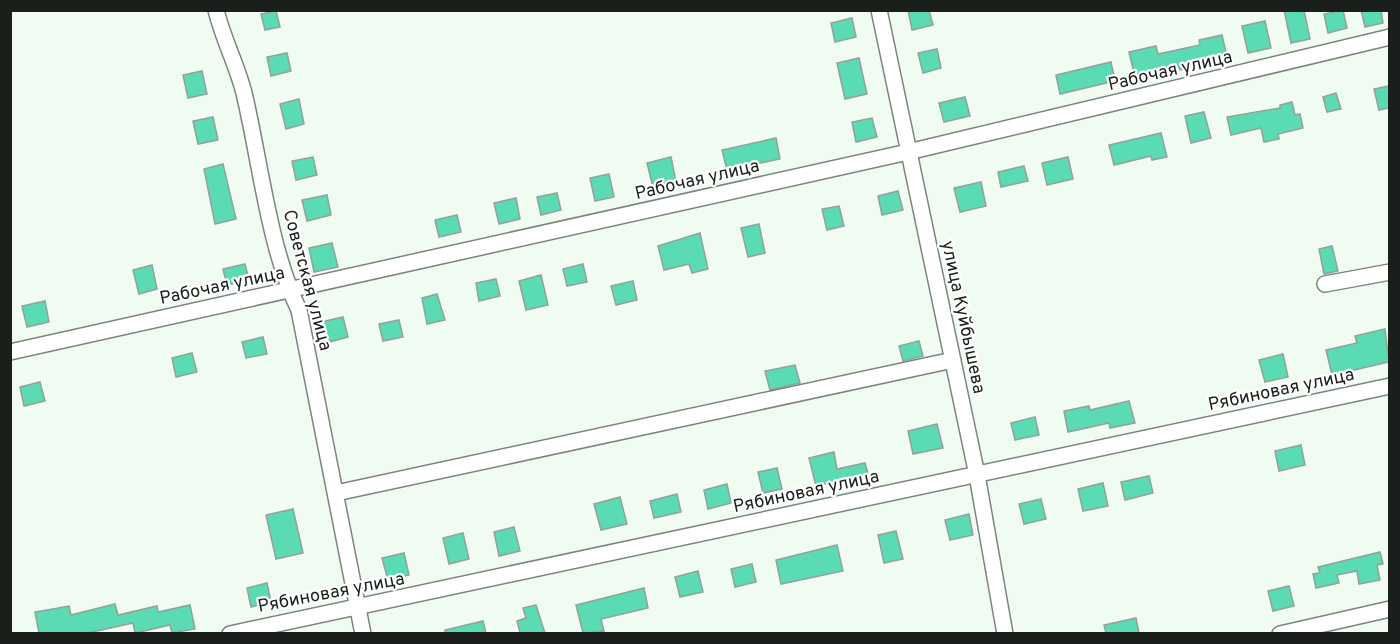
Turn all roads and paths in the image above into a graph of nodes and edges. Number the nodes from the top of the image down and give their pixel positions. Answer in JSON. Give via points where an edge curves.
{"nodes":[{"id":1,"x":216,"y":10,"type":"edge"},
{"id":2,"x":879,"y":10,"type":"edge"},
{"id":3,"x":1389,"y":37,"type":"edge"},
{"id":4,"x":908,"y":152,"type":"junction"},
{"id":5,"x":1389,"y":272,"type":"edge"},
{"id":6,"x":1324,"y":284,"type":"dead end"},
{"id":7,"x":289,"y":291,"type":"junction"},
{"id":8,"x":10,"y":352,"type":"edge"},
{"id":9,"x":953,"y":360,"type":"junction"},
{"id":10,"x":1389,"y":386,"type":"edge"},
{"id":11,"x":977,"y":475,"type":"junction"},
{"id":12,"x":336,"y":493,"type":"junction"},
{"id":13,"x":357,"y":607,"type":"junction"},
{"id":14,"x":1389,"y":609,"type":"edge"},
{"id":15,"x":230,"y":633,"type":"edge"},
{"id":16,"x":363,"y":633,"type":"edge"},
{"id":17,"x":1005,"y":633,"type":"edge"},
{"id":18,"x":1280,"y":633,"type":"edge"}],
"edges":[{"from":1,"to":7,"type":"street","name":"Советская улица","via":[[222,38],[243,90]]},
{"from":2,"to":4,"type":"street","name":"улица Куйбышева"},
{"from":3,"to":4,"type":"street","name":"Рабочая улица"},
{"from":4,"to":7,"type":"street","name":"Рабочая улица"},
{"from":4,"to":9,"type":"street","name":"улица Куйбышева"},
{"from":5,"to":6,"type":"street"},
{"from":7,"to":8,"type":"street","name":"Рабочая улица"},
{"from":7,"to":12,"type":"street","name":"Советская улица","via":[[299,310]]},
{"from":9,"to":11,"type":"street","name":"улица Куйбышева"},
{"from":9,"to":12,"type":"street"},
{"from":10,"to":11,"type":"street","name":"Рябиновая улица"},
{"from":11,"to":13,"type":"street","name":"Рябиновая улица"},
{"from":11,"to":17,"type":"street","name":"улица Куйбышева"},
{"from":12,"to":13,"type":"street","name":"Советская улица"},
{"from":13,"to":15,"type":"street","name":"Рябиновая улица"},
{"from":13,"to":16,"type":"street","name":"Советская улица"},
{"from":14,"to":18,"type":"street"}]}
